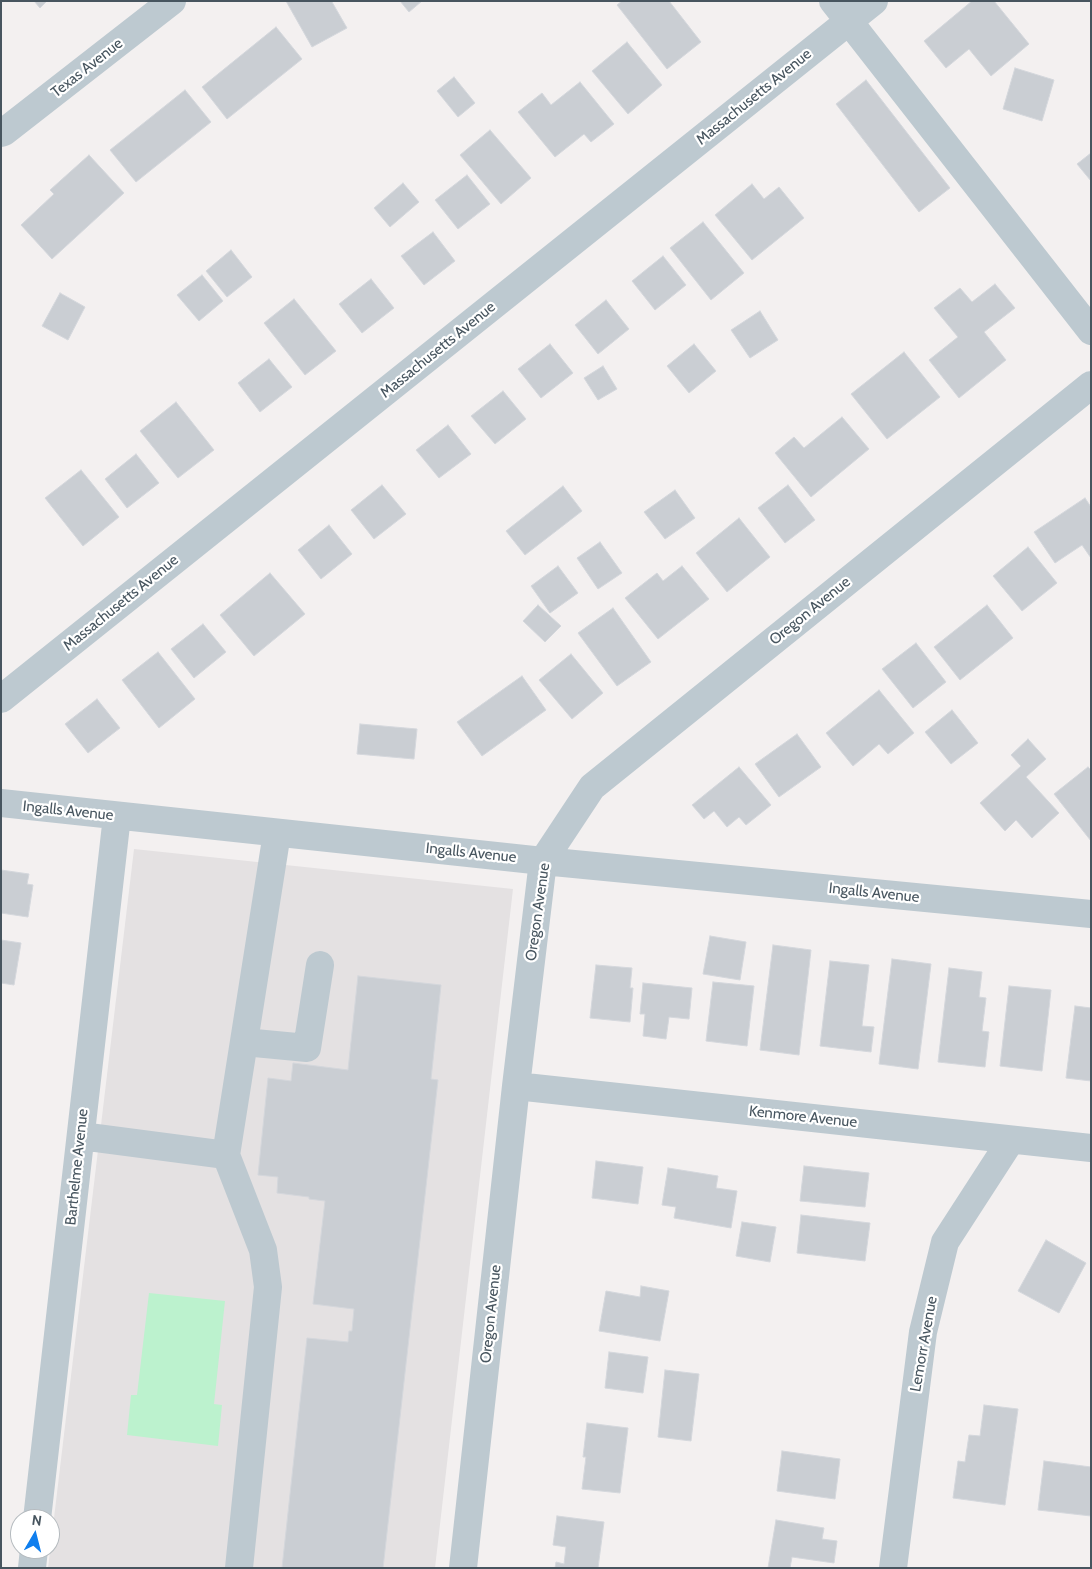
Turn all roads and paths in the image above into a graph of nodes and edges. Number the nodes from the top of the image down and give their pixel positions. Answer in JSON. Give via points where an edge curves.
{"nodes":[{"id":1,"x":172,"y":1,"type":"edge"},
{"id":2,"x":874,"y":1,"type":"edge"},
{"id":3,"x":841,"y":11,"type":"edge"},
{"id":4,"x":1,"y":133,"type":"edge"},
{"id":5,"x":1091,"y":331,"type":"edge"},
{"id":6,"x":1091,"y":385,"type":"edge"},
{"id":7,"x":1,"y":699,"type":"edge"},
{"id":8,"x":1,"y":803,"type":"edge"},
{"id":9,"x":117,"y":816,"type":"junction"},
{"id":10,"x":277,"y":833,"type":"junction"},
{"id":11,"x":543,"y":861,"type":"junction"},
{"id":12,"x":1091,"y":914,"type":"edge"},
{"id":13,"x":320,"y":965,"type":"dead end"},
{"id":14,"x":244,"y":1042,"type":"junction"},
{"id":15,"x":516,"y":1086,"type":"junction"},
{"id":16,"x":81,"y":1136,"type":"junction"},
{"id":17,"x":1011,"y":1140,"type":"junction"},
{"id":18,"x":1091,"y":1148,"type":"edge"},
{"id":19,"x":226,"y":1155,"type":"junction"},
{"id":20,"x":38,"y":1509,"type":"edge"},
{"id":21,"x":238,"y":1568,"type":"edge"},
{"id":22,"x":463,"y":1568,"type":"edge"},
{"id":23,"x":893,"y":1568,"type":"edge"}],
"edges":[{"from":1,"to":4,"type":"street","name":"Texas Avenue"},
{"from":2,"to":3,"type":"street","name":"Massachusetts Avenue"},
{"from":3,"to":5,"type":"street"},
{"from":3,"to":7,"type":"street","name":"Massachusetts Avenue"},
{"from":6,"to":11,"type":"street","name":"Oregon Avenue","via":[[592,787]]},
{"from":8,"to":9,"type":"street","name":"Ingalls Avenue"},
{"from":9,"to":10,"type":"street","name":"Ingalls Avenue"},
{"from":9,"to":16,"type":"street","name":"Barthelme Avenue"},
{"from":10,"to":11,"type":"street","name":"Ingalls Avenue"},
{"from":10,"to":14,"type":"street"},
{"from":11,"to":12,"type":"street","name":"Ingalls Avenue"},
{"from":11,"to":15,"type":"street","name":"Oregon Avenue"},
{"from":13,"to":14,"type":"street","via":[[307,1048]]},
{"from":14,"to":19,"type":"street"},
{"from":15,"to":17,"type":"street","name":"Kenmore Avenue"},
{"from":15,"to":22,"type":"street","name":"Oregon Avenue"},
{"from":16,"to":19,"type":"street"},
{"from":16,"to":20,"type":"street","name":"Barthelme Avenue"},
{"from":17,"to":18,"type":"street","name":"Kenmore Avenue"},
{"from":17,"to":23,"type":"street","name":"Lemorr Avenue","via":[[946,1242],[923,1332]]},
{"from":19,"to":21,"type":"street","via":[[263,1250],[268,1287]]}]}
